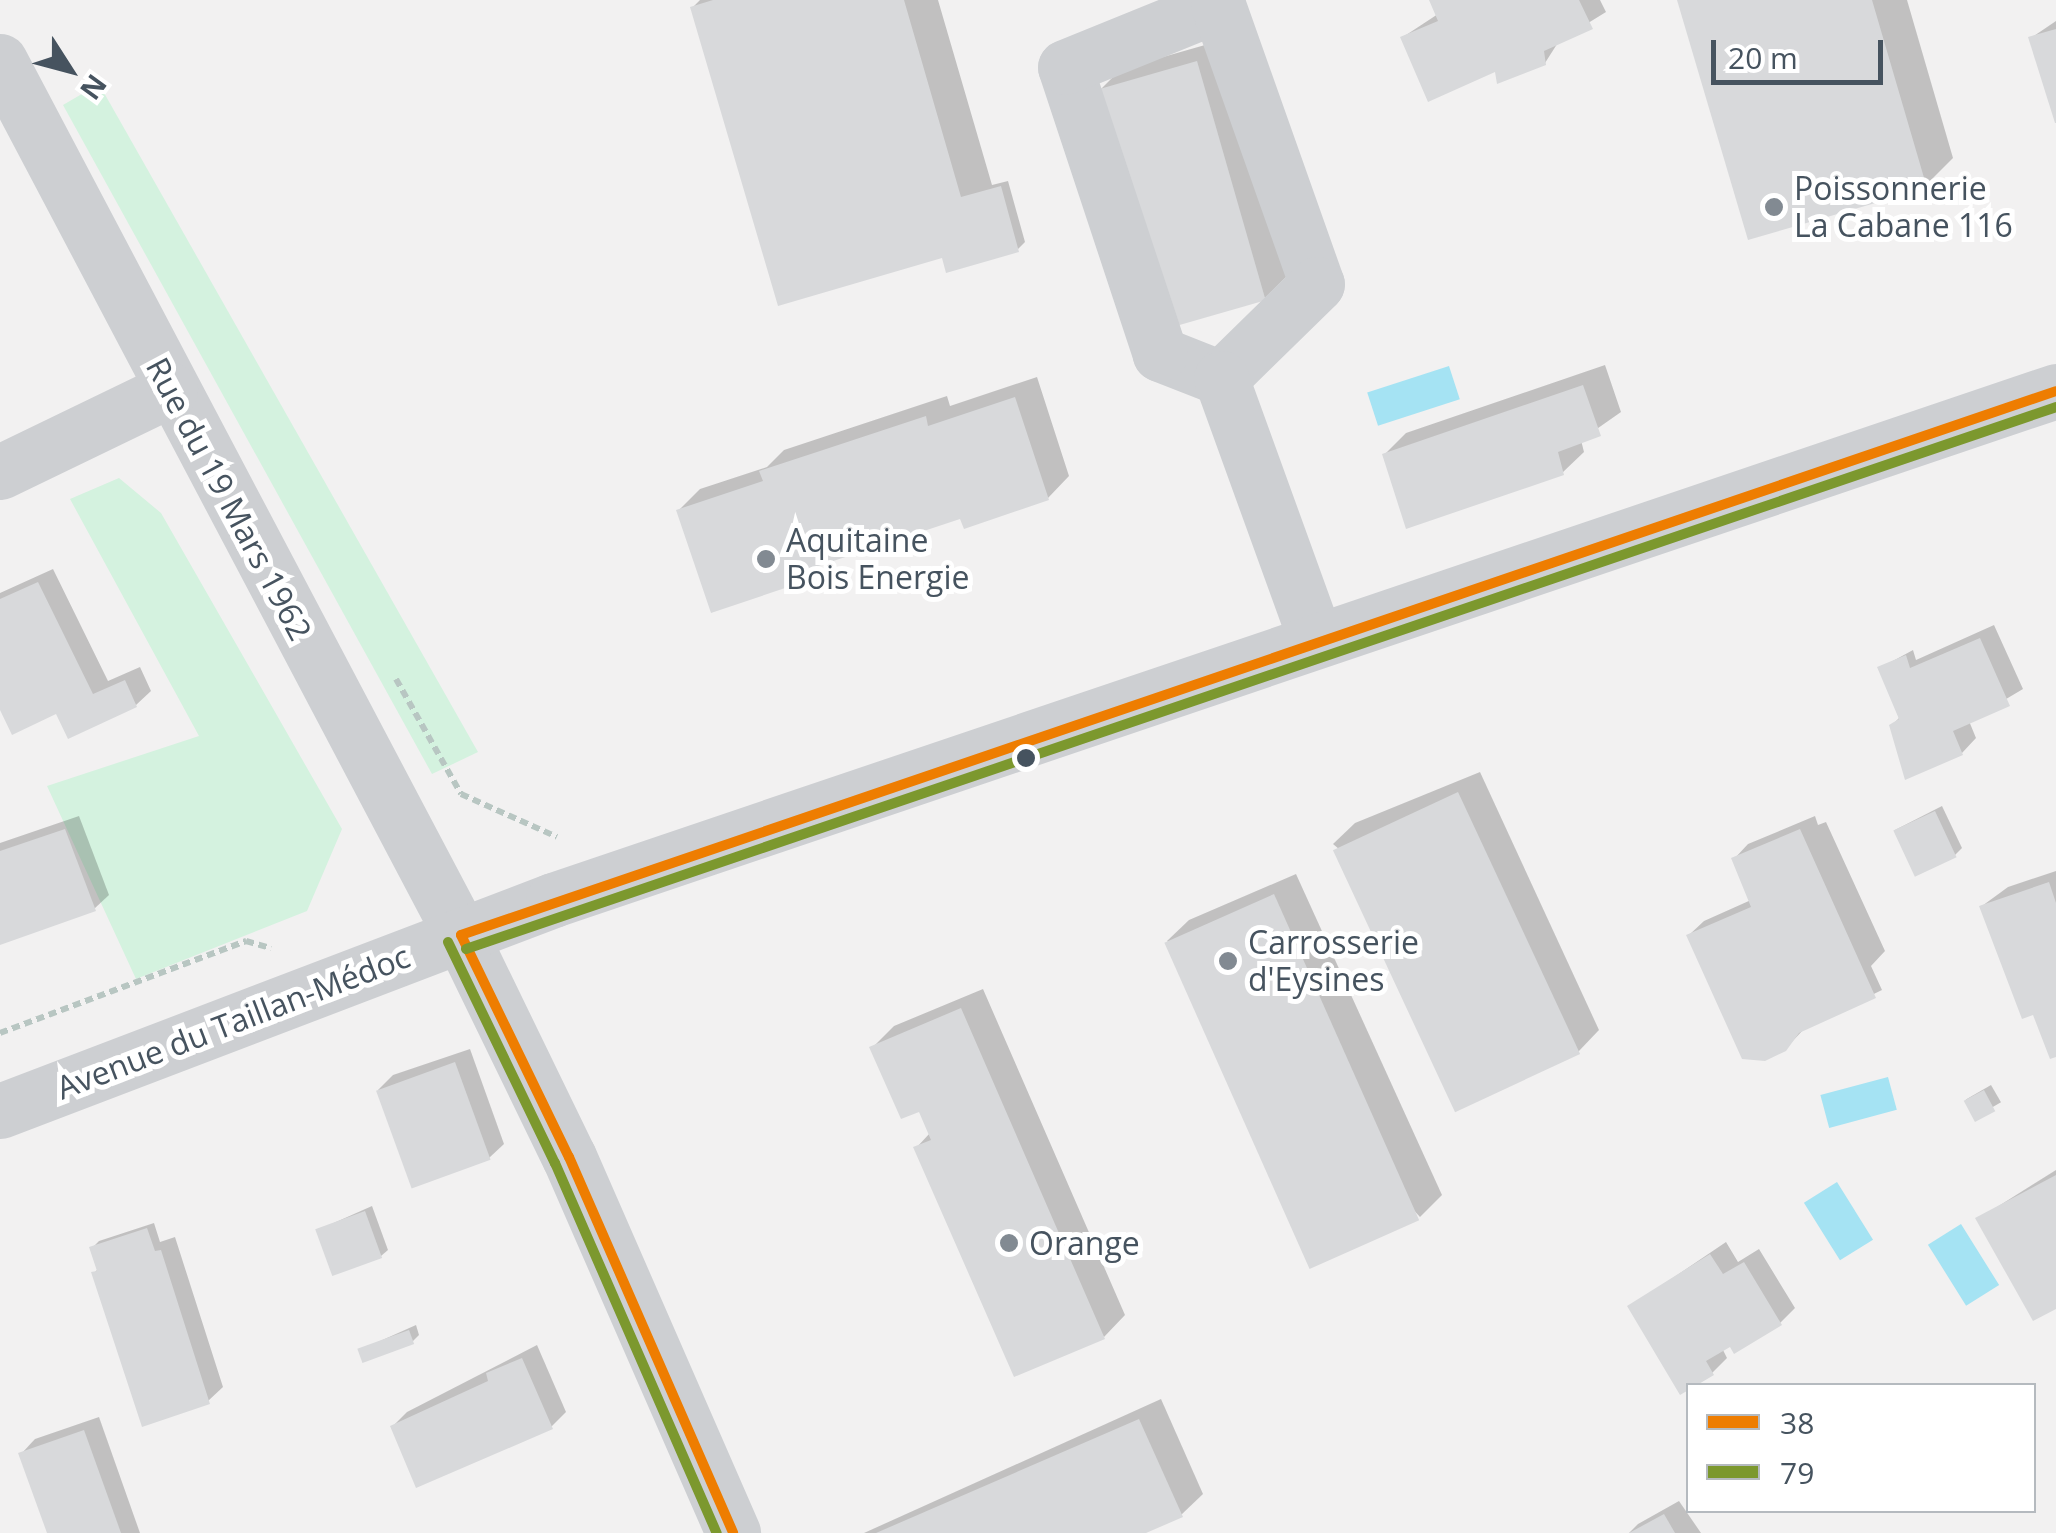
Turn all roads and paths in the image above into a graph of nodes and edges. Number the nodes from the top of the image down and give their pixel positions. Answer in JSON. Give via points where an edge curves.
{"nodes":[{"id":1,"x":0,"y":60,"type":"edge"},
{"id":2,"x":1221,"y":378,"type":"junction"},
{"id":3,"x":170,"y":390,"type":"junction"},
{"id":4,"x":2056,"y":391,"type":"edge"},
{"id":5,"x":0,"y":472,"type":"edge"},
{"id":6,"x":1316,"y":640,"type":"junction"},
{"id":7,"x":393,"y":674,"type":"dead end"},
{"id":8,"x":569,"y":842,"type":"dead end"},
{"id":9,"x":461,"y":935,"type":"junction"},
{"id":10,"x":321,"y":991,"type":"junction"},
{"id":11,"x":0,"y":1033,"type":"edge"},
{"id":12,"x":0,"y":1110,"type":"edge"},
{"id":13,"x":734,"y":1533,"type":"edge"}],
"edges":[{"from":1,"to":3,"type":"street","name":"Rue du 19 Mars 1962"},
{"from":2,"to":2,"type":"street","via":[[1317,284],[1218,5],[1064,68],[1160,354]]},
{"from":2,"to":6,"type":"street"},
{"from":3,"to":5,"type":"street"},
{"from":3,"to":9,"type":"street","name":"Rue du 19 Mars 1962"},
{"from":4,"to":6,"type":"street","name":"Avenue du Taillan-Médoc"},
{"from":6,"to":9,"type":"street","name":"Avenue du Taillan-Médoc"},
{"from":7,"to":8,"type":"path","via":[[461,794]]},
{"from":9,"to":10,"type":"street","name":"Avenue du Taillan-Médoc"},
{"from":9,"to":13,"type":"street","name":"Rue du 19 Mars 1962","via":[[568,1157]]},
{"from":10,"to":11,"type":"path","via":[[274,950],[246,941]]},
{"from":10,"to":12,"type":"street","name":"Avenue du Taillan-Médoc"}]}
